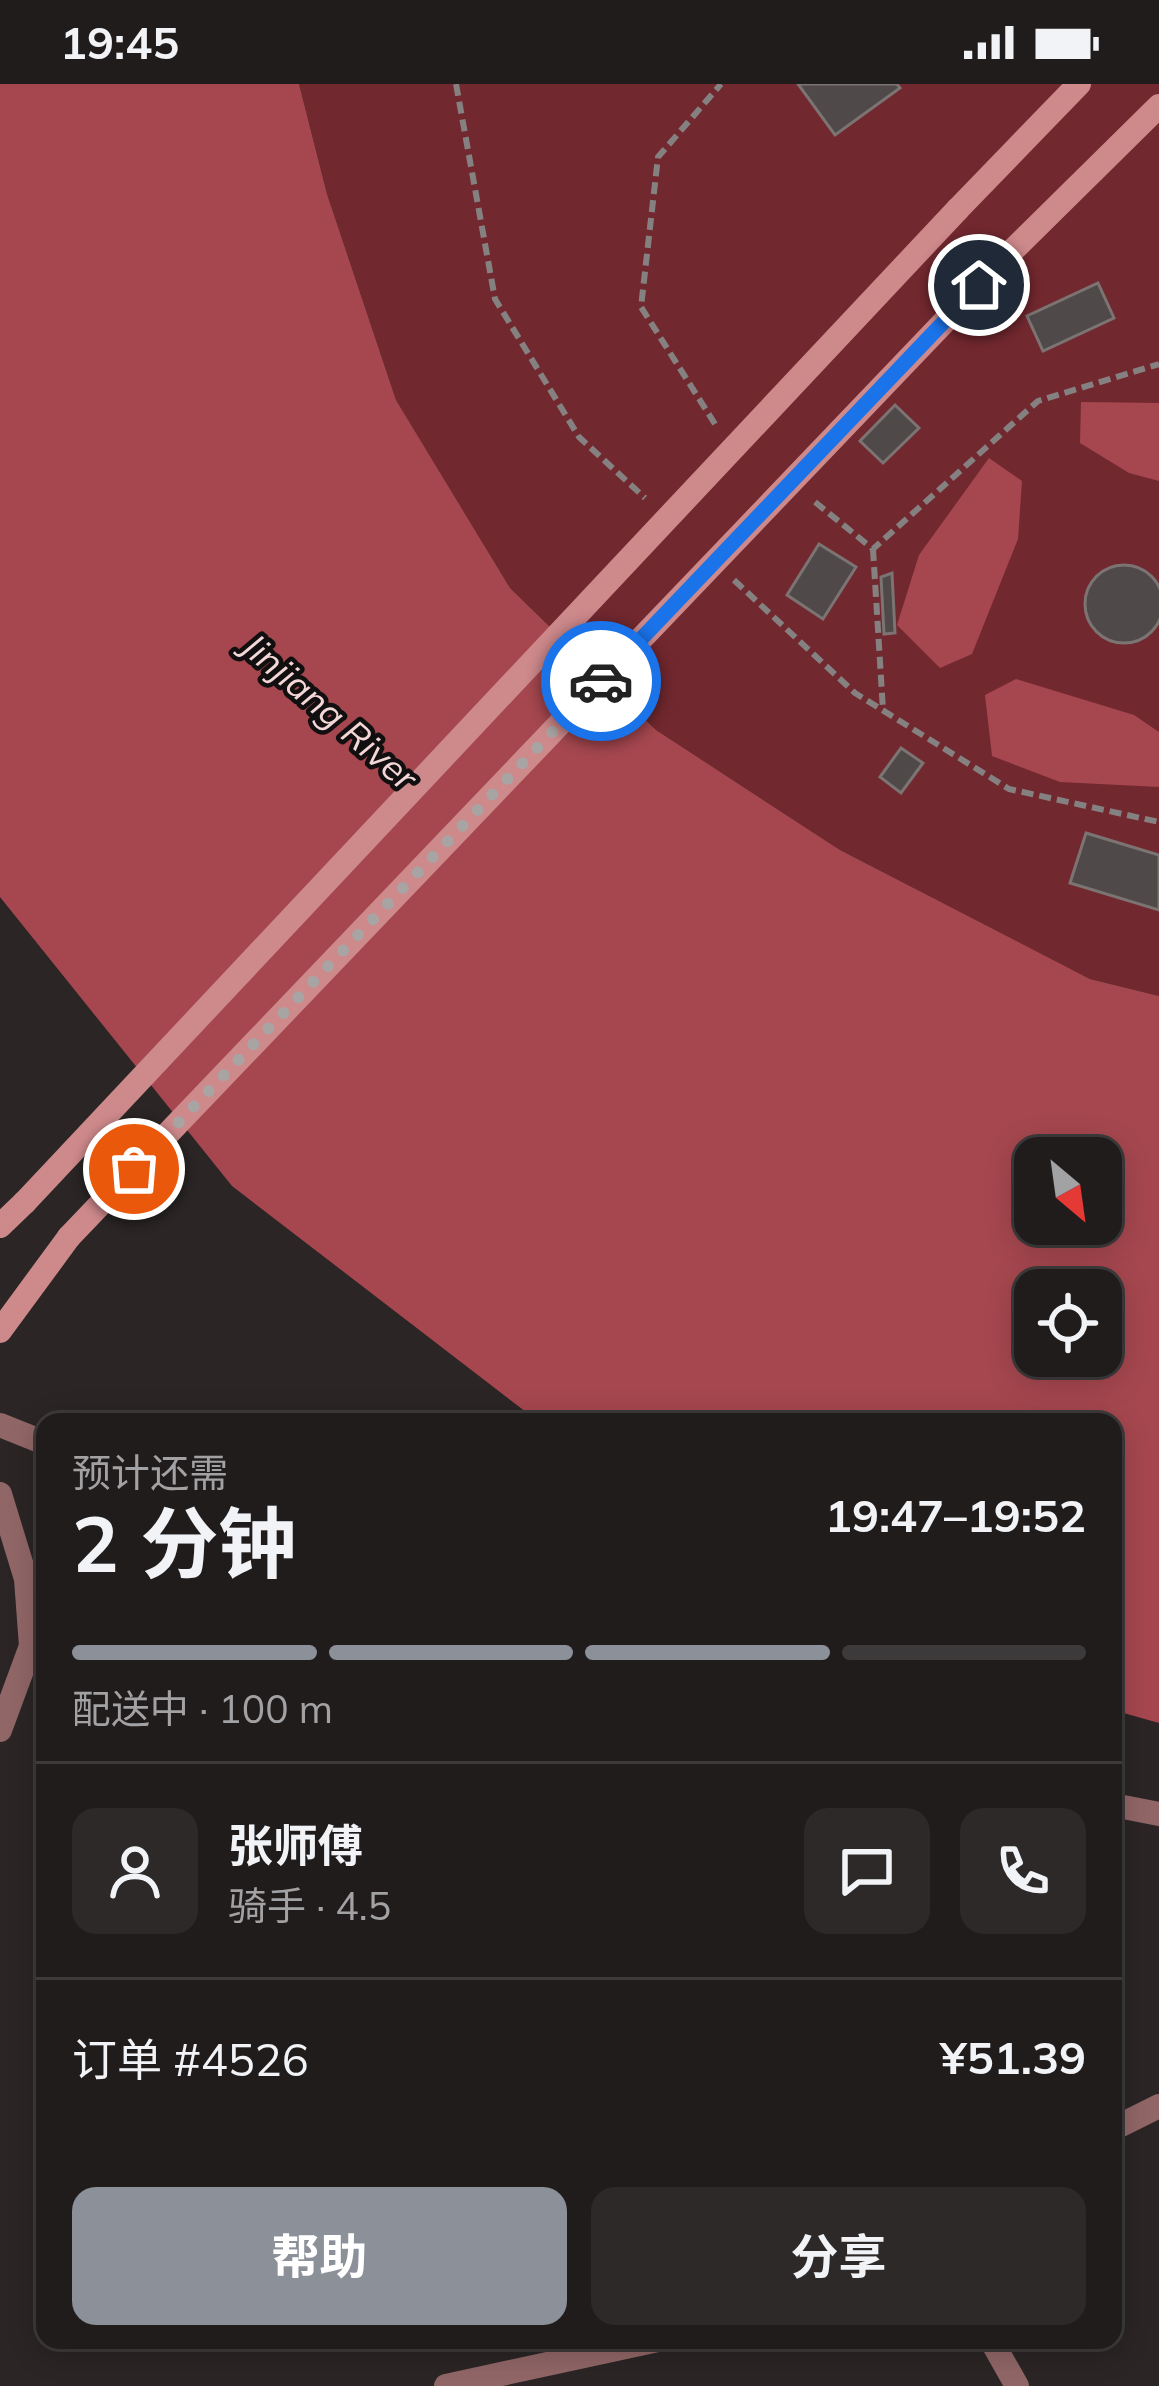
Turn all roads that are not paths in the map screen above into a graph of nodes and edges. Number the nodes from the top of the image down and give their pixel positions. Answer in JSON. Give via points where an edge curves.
{"nodes":[{"id":1,"x":1079,"y":84,"type":"edge"},
{"id":2,"x":1159,"y":106,"type":"edge"},
{"id":3,"x":0,"y":1226,"type":"edge"},
{"id":4,"x":0,"y":1331,"type":"edge"},
{"id":5,"x":0,"y":1425,"type":"edge"},
{"id":6,"x":36,"y":1439,"type":"edge"},
{"id":7,"x":0,"y":1494,"type":"edge"},
{"id":8,"x":36,"y":1625,"type":"edge"},
{"id":9,"x":31,"y":1646,"type":"junction"},
{"id":10,"x":0,"y":1730,"type":"edge"},
{"id":11,"x":1122,"y":1807,"type":"edge"},
{"id":12,"x":1159,"y":1814,"type":"edge"},
{"id":13,"x":1159,"y":2106,"type":"edge"},
{"id":14,"x":1122,"y":2124,"type":"edge"},
{"id":15,"x":617,"y":2349,"type":"edge"},
{"id":16,"x":996,"y":2349,"type":"edge"},
{"id":17,"x":446,"y":2386,"type":"edge"},
{"id":18,"x":1017,"y":2386,"type":"edge"}],
"edges":[{"from":1,"to":3,"type":"main road","bridge":true},
{"from":2,"to":4,"type":"main road","bridge":true,"via":[[69,1237]]},
{"from":5,"to":6,"type":"street"},
{"from":7,"to":9,"type":"street","via":[[26,1579]]},
{"from":8,"to":9,"type":"street"},
{"from":9,"to":10,"type":"street"},
{"from":11,"to":12,"type":"street"},
{"from":13,"to":14,"type":"street"},
{"from":15,"to":17,"type":"street"},
{"from":16,"to":18,"type":"street"}]}
